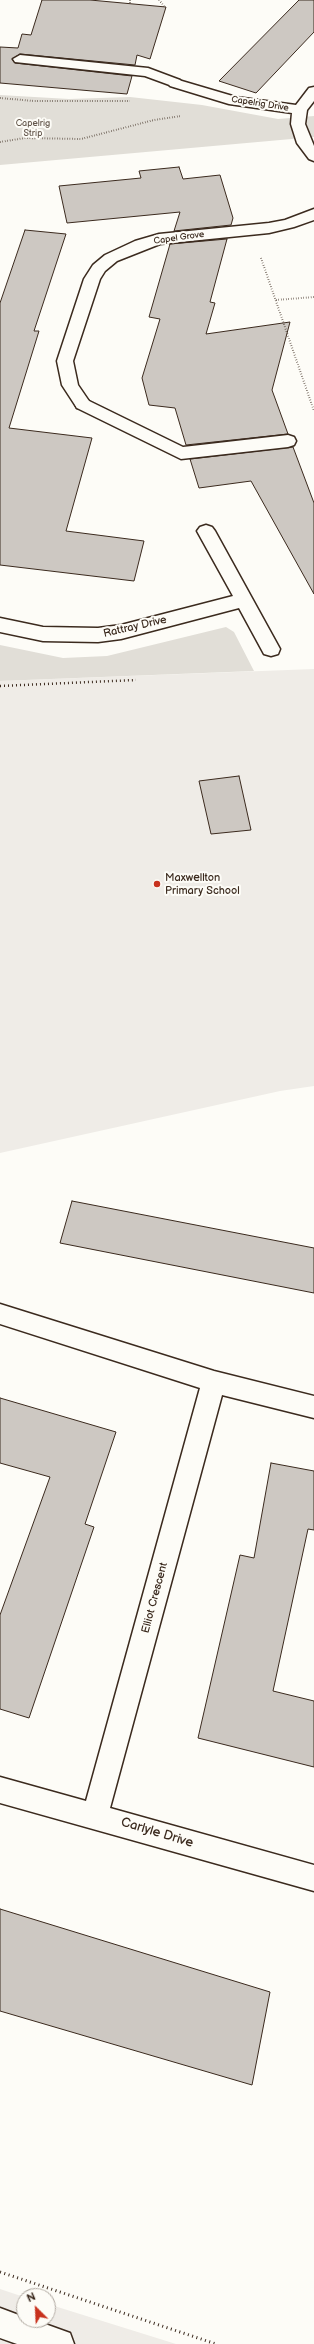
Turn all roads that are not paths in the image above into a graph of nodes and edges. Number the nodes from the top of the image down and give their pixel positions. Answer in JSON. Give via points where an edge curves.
{"nodes":[{"id":1,"x":20,"y":59,"type":"dead end"},
{"id":2,"x":314,"y":91,"type":"edge"},
{"id":3,"x":300,"y":110,"type":"junction"},
{"id":4,"x":314,"y":156,"type":"edge"},
{"id":5,"x":314,"y":214,"type":"edge"},
{"id":6,"x":288,"y":441,"type":"dead end"},
{"id":7,"x":206,"y":531,"type":"dead end"},
{"id":8,"x":244,"y":600,"type":"junction"},
{"id":9,"x":0,"y":625,"type":"edge"},
{"id":10,"x":271,"y":649,"type":"dead end"},
{"id":11,"x":0,"y":1314,"type":"edge"},
{"id":12,"x":214,"y":1382,"type":"junction"},
{"id":13,"x":314,"y":1407,"type":"edge"},
{"id":14,"x":0,"y":1790,"type":"edge"},
{"id":15,"x":95,"y":1815,"type":"junction"},
{"id":16,"x":314,"y":1878,"type":"edge"},
{"id":17,"x":0,"y":2323,"type":"edge"},
{"id":18,"x":59,"y":2344,"type":"edge"}],
"edges":[{"from":1,"to":3,"type":"street","name":"Capelrig Drive","via":[[148,72],[234,101]]},
{"from":2,"to":3,"type":"street","name":"Capelrig Drive"},
{"from":3,"to":4,"type":"street","name":"Capelrig Drive","via":[[300,132]]},
{"from":5,"to":6,"type":"street","name":"Capel Grove","via":[[289,224],[159,239],[124,251],[99,268],[88,289],[65,361],[70,385],[83,404],[181,453]]},
{"from":7,"to":8,"type":"street"},
{"from":8,"to":9,"type":"street","name":"Rattray Drive","via":[[121,632],[98,635],[43,634]]},
{"from":8,"to":10,"type":"street"},
{"from":11,"to":12,"type":"street"},
{"from":12,"to":13,"type":"street"},
{"from":12,"to":15,"type":"street","name":"Elliot Crescent"},
{"from":14,"to":15,"type":"street","name":"Carlyle Drive"},
{"from":15,"to":16,"type":"street","name":"Carlyle Drive"},
{"from":17,"to":18,"type":"street"}]}
